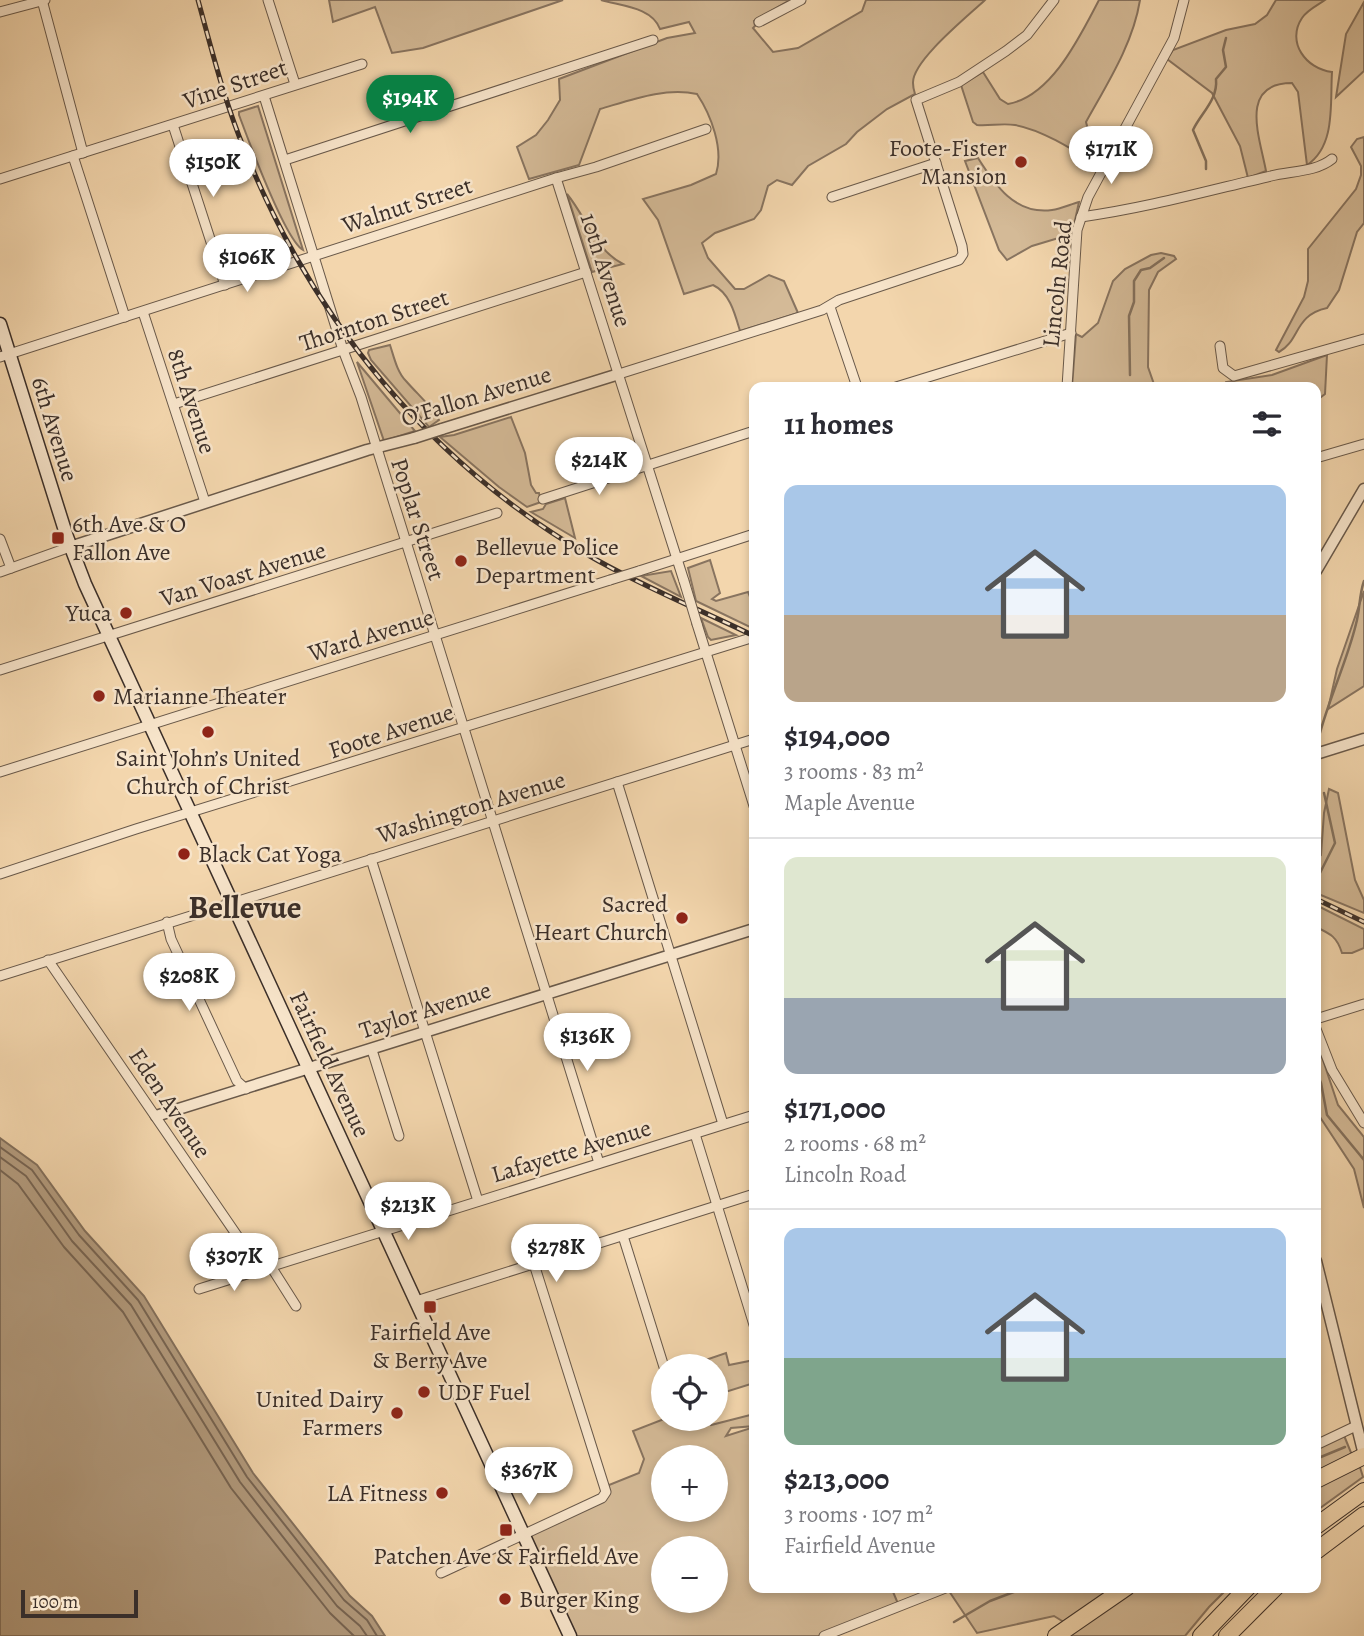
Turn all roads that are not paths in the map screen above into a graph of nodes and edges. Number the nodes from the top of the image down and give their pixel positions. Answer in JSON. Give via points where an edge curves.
{"nodes":[{"id":1,"x":43,"y":0,"type":"edge"},
{"id":2,"x":268,"y":0,"type":"edge"},
{"id":3,"x":802,"y":0,"type":"edge"},
{"id":4,"x":1054,"y":0,"type":"edge"},
{"id":5,"x":1184,"y":0,"type":"edge"},
{"id":6,"x":0,"y":12,"type":"edge"},
{"id":7,"x":759,"y":22,"type":"dead end"},
{"id":8,"x":653,"y":40,"type":"dead end"},
{"id":9,"x":362,"y":64,"type":"dead end"},
{"id":10,"x":295,"y":84,"type":"junction"},
{"id":11,"x":264,"y":96,"type":"junction"},
{"id":12,"x":173,"y":125,"type":"junction"},
{"id":13,"x":706,"y":130,"type":"dead end"},
{"id":14,"x":83,"y":153,"type":"junction"},
{"id":15,"x":73,"y":156,"type":"junction"},
{"id":16,"x":1332,"y":159,"type":"dead end"},
{"id":17,"x":285,"y":160,"type":"junction"},
{"id":18,"x":936,"y":163,"type":"junction"},
{"id":19,"x":556,"y":177,"type":"junction"},
{"id":20,"x":0,"y":178,"type":"edge"},
{"id":21,"x":832,"y":197,"type":"dead end"},
{"id":22,"x":1081,"y":217,"type":"junction"},
{"id":23,"x":315,"y":255,"type":"junction"},
{"id":24,"x":586,"y":272,"type":"junction"},
{"id":25,"x":225,"y":285,"type":"junction"},
{"id":26,"x":830,"y":307,"type":"junction"},
{"id":27,"x":143,"y":312,"type":"junction"},
{"id":28,"x":125,"y":317,"type":"junction"},
{"id":29,"x":0,"y":324,"type":"edge"},
{"id":30,"x":1071,"y":333,"type":"junction"},
{"id":31,"x":1364,"y":339,"type":"edge"},
{"id":32,"x":1220,"y":346,"type":"dead end"},
{"id":33,"x":343,"y":350,"type":"junction"},
{"id":34,"x":5,"y":356,"type":"edge"},
{"id":35,"x":619,"y":374,"type":"junction"},
{"id":36,"x":855,"y":382,"type":"edge"},
{"id":37,"x":912,"y":382,"type":"edge"},
{"id":38,"x":1067,"y":382,"type":"edge"},
{"id":39,"x":174,"y":404,"type":"junction"},
{"id":40,"x":749,"y":433,"type":"edge"},
{"id":41,"x":1364,"y":444,"type":"edge"},
{"id":42,"x":375,"y":448,"type":"junction"},
{"id":43,"x":1321,"y":457,"type":"edge"},
{"id":44,"x":648,"y":466,"type":"junction"},
{"id":45,"x":1364,"y":489,"type":"edge"},
{"id":46,"x":542,"y":499,"type":"dead end"},
{"id":47,"x":205,"y":502,"type":"junction"},
{"id":48,"x":497,"y":513,"type":"dead end"},
{"id":49,"x":749,"y":536,"type":"edge"},
{"id":50,"x":0,"y":540,"type":"edge"},
{"id":51,"x":405,"y":543,"type":"junction"},
{"id":52,"x":70,"y":547,"type":"junction"},
{"id":53,"x":3,"y":554,"type":"edge"},
{"id":54,"x":677,"y":558,"type":"junction"},
{"id":55,"x":1321,"y":562,"type":"edge"},
{"id":56,"x":11,"y":568,"type":"junction"},
{"id":57,"x":0,"y":572,"type":"edge"},
{"id":58,"x":435,"y":635,"type":"junction"},
{"id":59,"x":110,"y":636,"type":"junction"},
{"id":60,"x":749,"y":638,"type":"edge"},
{"id":61,"x":705,"y":651,"type":"junction"},
{"id":62,"x":0,"y":670,"type":"edge"},
{"id":63,"x":151,"y":724,"type":"junction"},
{"id":64,"x":463,"y":728,"type":"junction"},
{"id":65,"x":1364,"y":739,"type":"edge"},
{"id":66,"x":749,"y":741,"type":"edge"},
{"id":67,"x":736,"y":745,"type":"junction"},
{"id":68,"x":1321,"y":752,"type":"edge"},
{"id":69,"x":0,"y":772,"type":"edge"},
{"id":70,"x":617,"y":782,"type":"junction"},
{"id":71,"x":749,"y":789,"type":"edge"},
{"id":72,"x":192,"y":814,"type":"junction"},
{"id":73,"x":492,"y":820,"type":"junction"},
{"id":74,"x":371,"y":859,"type":"junction"},
{"id":75,"x":0,"y":874,"type":"edge"},
{"id":76,"x":233,"y":902,"type":"junction"},
{"id":77,"x":167,"y":922,"type":"junction"},
{"id":78,"x":749,"y":931,"type":"edge"},
{"id":79,"x":670,"y":956,"type":"junction"},
{"id":80,"x":48,"y":960,"type":"junction"},
{"id":81,"x":0,"y":975,"type":"edge"},
{"id":82,"x":546,"y":993,"type":"junction"},
{"id":83,"x":1364,"y":1004,"type":"edge"},
{"id":84,"x":1321,"y":1018,"type":"edge"},
{"id":85,"x":424,"y":1032,"type":"junction"},
{"id":86,"x":1321,"y":1042,"type":"edge"},
{"id":87,"x":372,"y":1050,"type":"junction"},
{"id":88,"x":310,"y":1069,"type":"junction"},
{"id":89,"x":246,"y":1089,"type":"junction"},
{"id":90,"x":156,"y":1116,"type":"junction"},
{"id":91,"x":749,"y":1116,"type":"edge"},
{"id":92,"x":1364,"y":1123,"type":"edge"},
{"id":93,"x":723,"y":1124,"type":"junction"},
{"id":94,"x":695,"y":1134,"type":"junction"},
{"id":95,"x":399,"y":1136,"type":"dead end"},
{"id":96,"x":599,"y":1163,"type":"junction"},
{"id":97,"x":749,"y":1196,"type":"edge"},
{"id":98,"x":478,"y":1201,"type":"junction"},
{"id":99,"x":716,"y":1206,"type":"junction"},
{"id":100,"x":384,"y":1230,"type":"junction"},
{"id":101,"x":623,"y":1236,"type":"junction"},
{"id":102,"x":534,"y":1264,"type":"junction"},
{"id":103,"x":270,"y":1265,"type":"junction"},
{"id":104,"x":260,"y":1269,"type":"junction"},
{"id":105,"x":1321,"y":1282,"type":"edge"},
{"id":106,"x":199,"y":1289,"type":"dead end"},
{"id":107,"x":416,"y":1301,"type":"junction"},
{"id":108,"x":296,"y":1306,"type":"dead end"},
{"id":109,"x":749,"y":1309,"type":"edge"},
{"id":110,"x":660,"y":1354,"type":"edge"},
{"id":111,"x":1356,"y":1426,"type":"junction"},
{"id":112,"x":1321,"y":1443,"type":"edge"},
{"id":113,"x":1364,"y":1456,"type":"edge"},
{"id":114,"x":1321,"y":1478,"type":"edge"},
{"id":115,"x":1364,"y":1491,"type":"edge"},
{"id":116,"x":1364,"y":1515,"type":"edge"},
{"id":117,"x":1321,"y":1523,"type":"edge"},
{"id":118,"x":524,"y":1535,"type":"junction"},
{"id":119,"x":1321,"y":1548,"type":"edge"},
{"id":120,"x":441,"y":1573,"type":"dead end"},
{"id":121,"x":933,"y":1593,"type":"edge"},
{"id":122,"x":1118,"y":1593,"type":"edge"},
{"id":123,"x":1242,"y":1593,"type":"edge"},
{"id":124,"x":1270,"y":1593,"type":"edge"},
{"id":125,"x":1203,"y":1634,"type":"edge"},
{"id":126,"x":570,"y":1636,"type":"edge"},
{"id":127,"x":824,"y":1636,"type":"edge"},
{"id":128,"x":1056,"y":1636,"type":"edge"},
{"id":129,"x":1227,"y":1636,"type":"edge"}],
"edges":[{"from":1,"to":6,"type":"street"},
{"from":1,"to":14,"type":"street"},
{"from":2,"to":10,"type":"street"},
{"from":3,"to":7,"type":"street"},
{"from":4,"to":18,"type":"street","via":[[1012,47],[959,82],[916,100]]},
{"from":5,"to":22,"type":"street","name":"Lincoln Road","via":[[1174,38]]},
{"from":8,"to":17,"type":"street"},
{"from":9,"to":10,"type":"street","name":"Vine Street"},
{"from":10,"to":11,"type":"street","name":"Vine Street"},
{"from":11,"to":12,"type":"street","name":"Vine Street"},
{"from":11,"to":17,"type":"street","name":"Poplar Street"},
{"from":12,"to":14,"type":"street","name":"Vine Street"},
{"from":12,"to":25,"type":"street"},
{"from":13,"to":19,"type":"street","name":"Walnut Street"},
{"from":14,"to":15,"type":"street","name":"Vine Street"},
{"from":15,"to":20,"type":"street","name":"Vine Street"},
{"from":15,"to":28,"type":"street"},
{"from":16,"to":22,"type":"street","via":[[1170,202]]},
{"from":17,"to":23,"type":"street","name":"Poplar Street"},
{"from":18,"to":21,"type":"street"},
{"from":18,"to":26,"type":"street","name":"O’Fallon Avenue","via":[[962,246],[961,257]]},
{"from":19,"to":23,"type":"street","name":"Walnut Street"},
{"from":19,"to":24,"type":"street","name":"10th Avenue"},
{"from":22,"to":30,"type":"street","name":"Lincoln Road"},
{"from":23,"to":25,"type":"street","name":"Walnut Street"},
{"from":23,"to":33,"type":"street","name":"Poplar Street"},
{"from":24,"to":33,"type":"street","name":"Thornton Street"},
{"from":24,"to":35,"type":"street","name":"10th Avenue"},
{"from":25,"to":27,"type":"street","name":"Walnut Street"},
{"from":26,"to":35,"type":"street","name":"O’Fallon Avenue"},
{"from":26,"to":36,"type":"street"},
{"from":27,"to":28,"type":"street","name":"Walnut Street"},
{"from":27,"to":39,"type":"street","name":"8th Avenue"},
{"from":28,"to":34,"type":"street","name":"Walnut Street"},
{"from":29,"to":34,"type":"main road","name":"6th Avenue"},
{"from":30,"to":37,"type":"street"},
{"from":30,"to":38,"type":"street","name":"Lincoln Road"},
{"from":31,"to":32,"type":"street","via":[[1234,376],[1223,368]]},
{"from":33,"to":39,"type":"street","name":"Thornton Street"},
{"from":33,"to":42,"type":"street","name":"Poplar Street"},
{"from":34,"to":52,"type":"main road","name":"6th Avenue"},
{"from":35,"to":42,"type":"street","name":"O’Fallon Avenue","bridge":true},
{"from":35,"to":44,"type":"street","name":"10th Avenue"},
{"from":39,"to":47,"type":"street","name":"8th Avenue"},
{"from":40,"to":44,"type":"street"},
{"from":41,"to":43,"type":"street"},
{"from":42,"to":47,"type":"street","name":"O’Fallon Avenue"},
{"from":42,"to":51,"type":"street","name":"Poplar Street"},
{"from":44,"to":46,"type":"street"},
{"from":44,"to":54,"type":"street","name":"10th Avenue"},
{"from":45,"to":55,"type":"street"},
{"from":47,"to":52,"type":"street","name":"O’Fallon Avenue"},
{"from":48,"to":51,"type":"street","name":"Van Voast Avenue"},
{"from":49,"to":54,"type":"street","name":"Ward Avenue"},
{"from":50,"to":53,"type":"street"},
{"from":51,"to":58,"type":"street","name":"Poplar Street"},
{"from":51,"to":59,"type":"street","name":"Van Voast Avenue"},
{"from":52,"to":56,"type":"street","name":"O’Fallon Avenue"},
{"from":52,"to":59,"type":"main road","name":"Fairfield Avenue"},
{"from":53,"to":56,"type":"street"},
{"from":54,"to":58,"type":"street","name":"Ward Avenue","bridge":true},
{"from":54,"to":61,"type":"street","name":"10th Avenue","bridge":true},
{"from":56,"to":57,"type":"street","name":"O’Fallon Avenue"},
{"from":58,"to":63,"type":"street","name":"Ward Avenue"},
{"from":58,"to":64,"type":"street","name":"Poplar Street"},
{"from":59,"to":62,"type":"street","name":"Van Voast Avenue"},
{"from":59,"to":63,"type":"main road","name":"Fairfield Avenue"},
{"from":60,"to":61,"type":"street","name":"Foote Avenue"},
{"from":61,"to":64,"type":"street","name":"Foote Avenue"},
{"from":61,"to":67,"type":"street","name":"10th Avenue"},
{"from":63,"to":69,"type":"street","name":"Ward Avenue"},
{"from":63,"to":72,"type":"main road","name":"Fairfield Avenue"},
{"from":64,"to":72,"type":"street","name":"Foote Avenue"},
{"from":64,"to":73,"type":"street","name":"Poplar Street"},
{"from":65,"to":68,"type":"street"},
{"from":66,"to":67,"type":"street","name":"Washington Avenue"},
{"from":67,"to":70,"type":"street","name":"Washington Avenue"},
{"from":67,"to":71,"type":"street","name":"10th Avenue"},
{"from":70,"to":73,"type":"street","name":"Washington Avenue"},
{"from":70,"to":79,"type":"street"},
{"from":72,"to":75,"type":"street","name":"Foote Avenue"},
{"from":72,"to":76,"type":"main road","name":"Fairfield Avenue"},
{"from":73,"to":74,"type":"street","name":"Washington Avenue"},
{"from":73,"to":82,"type":"street","name":"Poplar Street"},
{"from":74,"to":76,"type":"street","name":"Washington Avenue"},
{"from":74,"to":85,"type":"street"},
{"from":76,"to":77,"type":"street","name":"Washington Avenue"},
{"from":76,"to":88,"type":"main road","name":"Fairfield Avenue"},
{"from":77,"to":80,"type":"street","name":"Washington Avenue"},
{"from":77,"to":89,"type":"street","via":[[237,1082]]},
{"from":78,"to":79,"type":"street","name":"Taylor Avenue"},
{"from":79,"to":82,"type":"street","name":"Taylor Avenue"},
{"from":79,"to":93,"type":"street"},
{"from":80,"to":81,"type":"street","name":"Washington Avenue"},
{"from":80,"to":90,"type":"street","name":"Eden Avenue"},
{"from":82,"to":85,"type":"street","name":"Taylor Avenue"},
{"from":82,"to":96,"type":"street","name":"Poplar Street"},
{"from":83,"to":84,"type":"street"},
{"from":85,"to":87,"type":"street","name":"Taylor Avenue"},
{"from":85,"to":98,"type":"street"},
{"from":86,"to":92,"type":"street"},
{"from":87,"to":88,"type":"street","name":"Taylor Avenue"},
{"from":87,"to":95,"type":"street"},
{"from":88,"to":89,"type":"street","name":"Taylor Avenue"},
{"from":88,"to":100,"type":"main road","name":"Fairfield Avenue"},
{"from":89,"to":90,"type":"street","name":"Taylor Avenue"},
{"from":90,"to":104,"type":"street","name":"Eden Avenue"},
{"from":91,"to":93,"type":"street","name":"Lafayette Avenue"},
{"from":93,"to":94,"type":"street","name":"Lafayette Avenue"},
{"from":94,"to":96,"type":"street","name":"Lafayette Avenue"},
{"from":94,"to":99,"type":"street"},
{"from":96,"to":98,"type":"street","name":"Lafayette Avenue"},
{"from":97,"to":99,"type":"street"},
{"from":98,"to":100,"type":"street","name":"Lafayette Avenue"},
{"from":99,"to":101,"type":"street"},
{"from":99,"to":109,"type":"street"},
{"from":100,"to":103,"type":"street","name":"Lafayette Avenue"},
{"from":100,"to":107,"type":"main road","name":"Fairfield Avenue"},
{"from":101,"to":102,"type":"street"},
{"from":101,"to":110,"type":"street"},
{"from":102,"to":107,"type":"street"},
{"from":102,"to":118,"type":"street","via":[[606,1492]]},
{"from":103,"to":104,"type":"street","name":"Lafayette Avenue"},
{"from":103,"to":108,"type":"street"},
{"from":104,"to":106,"type":"street","name":"Lafayette Avenue"},
{"from":105,"to":111,"type":"street"},
{"from":107,"to":118,"type":"main road","name":"Fairfield Avenue"},
{"from":111,"to":112,"type":"street"},
{"from":111,"to":113,"type":"street"},
{"from":113,"to":114,"type":"highway"},
{"from":115,"to":117,"type":"highway"},
{"from":116,"to":119,"type":"highway"},
{"from":118,"to":120,"type":"street"},
{"from":118,"to":126,"type":"main road","name":"Fairfield Avenue"},
{"from":121,"to":127,"type":"street"},
{"from":122,"to":128,"type":"highway"},
{"from":123,"to":125,"type":"highway"},
{"from":124,"to":129,"type":"highway"}]}
